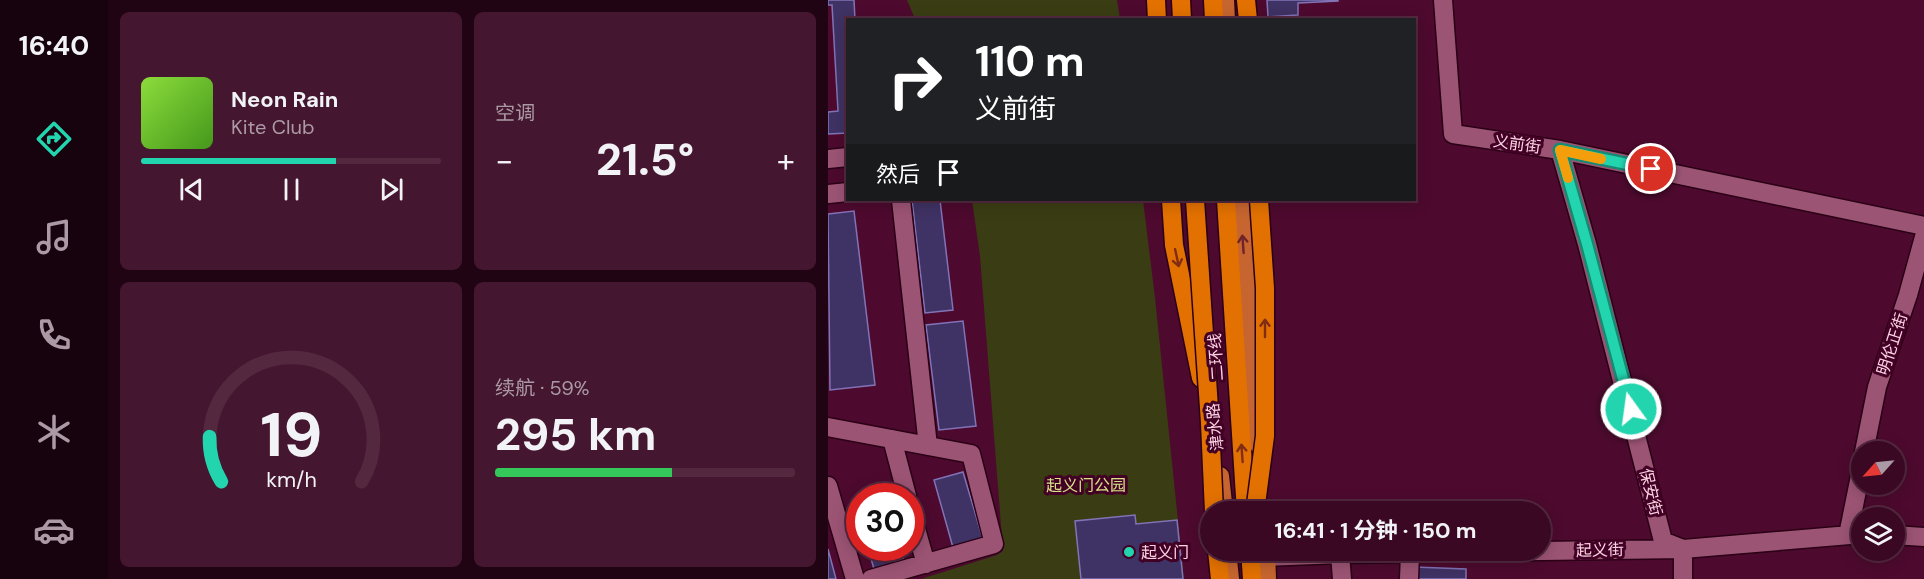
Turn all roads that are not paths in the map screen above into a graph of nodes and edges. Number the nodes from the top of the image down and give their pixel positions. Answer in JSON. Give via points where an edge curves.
{"nodes":[{"id":1,"x":1156,"y":0,"type":"edge"},
{"id":2,"x":1174,"y":0,"type":"edge"},
{"id":3,"x":1181,"y":0,"type":"edge"},
{"id":4,"x":1213,"y":0,"type":"edge"},
{"id":5,"x":1225,"y":0,"type":"edge"},
{"id":6,"x":1246,"y":0,"type":"edge"},
{"id":7,"x":1443,"y":0,"type":"edge"},
{"id":8,"x":1157,"y":18,"type":"edge"},
{"id":9,"x":1176,"y":18,"type":"edge"},
{"id":10,"x":1182,"y":18,"type":"edge"},
{"id":11,"x":1215,"y":18,"type":"edge"},
{"id":12,"x":1226,"y":18,"type":"edge"},
{"id":13,"x":1248,"y":18,"type":"edge"},
{"id":14,"x":1560,"y":150,"type":"junction"},
{"id":15,"x":846,"y":157,"type":"edge"},
{"id":16,"x":828,"y":159,"type":"edge"},
{"id":17,"x":846,"y":192,"type":"edge"},
{"id":18,"x":828,"y":194,"type":"edge"},
{"id":19,"x":901,"y":201,"type":"edge"},
{"id":20,"x":1171,"y":201,"type":"edge"},
{"id":21,"x":1194,"y":201,"type":"edge"},
{"id":22,"x":1194,"y":201,"type":"edge"},
{"id":23,"x":1226,"y":201,"type":"edge"},
{"id":24,"x":1240,"y":201,"type":"edge"},
{"id":25,"x":1259,"y":201,"type":"edge"},
{"id":26,"x":1924,"y":226,"type":"edge"},
{"id":27,"x":1924,"y":237,"type":"edge"},
{"id":28,"x":1210,"y":423,"type":"junction"},
{"id":29,"x":828,"y":427,"type":"edge"},
{"id":30,"x":891,"y":439,"type":"junction"},
{"id":31,"x":1866,"y":441,"type":"edge"},
{"id":32,"x":928,"y":446,"type":"junction"},
{"id":33,"x":903,"y":483,"type":"edge"},
{"id":34,"x":828,"y":486,"type":"edge"},
{"id":35,"x":1214,"y":501,"type":"edge"},
{"id":36,"x":1223,"y":501,"type":"edge"},
{"id":37,"x":1245,"y":501,"type":"edge"},
{"id":38,"x":1256,"y":501,"type":"edge"},
{"id":39,"x":1262,"y":501,"type":"edge"},
{"id":40,"x":1851,"y":534,"type":"edge"},
{"id":41,"x":1905,"y":536,"type":"edge"},
{"id":42,"x":1924,"y":537,"type":"edge"},
{"id":43,"x":1683,"y":549,"type":"junction"},
{"id":44,"x":1551,"y":551,"type":"edge"},
{"id":45,"x":924,"y":557,"type":"edge"},
{"id":46,"x":1218,"y":561,"type":"edge"},
{"id":47,"x":1228,"y":561,"type":"edge"},
{"id":48,"x":1258,"y":561,"type":"edge"},
{"id":49,"x":1263,"y":561,"type":"edge"},
{"id":50,"x":1341,"y":561,"type":"edge"},
{"id":51,"x":1410,"y":561,"type":"edge"},
{"id":52,"x":926,"y":564,"type":"junction"},
{"id":53,"x":855,"y":579,"type":"edge"},
{"id":54,"x":871,"y":579,"type":"edge"},
{"id":55,"x":1220,"y":579,"type":"edge"},
{"id":56,"x":1230,"y":579,"type":"edge"},
{"id":57,"x":1252,"y":579,"type":"edge"},
{"id":58,"x":1268,"y":579,"type":"edge"},
{"id":59,"x":1342,"y":579,"type":"edge"},
{"id":60,"x":1410,"y":579,"type":"edge"},
{"id":61,"x":1683,"y":579,"type":"edge"}],
"edges":[{"from":1,"to":8,"type":"highway"},
{"from":2,"to":9,"type":"main road"},
{"from":3,"to":10,"type":"highway"},
{"from":4,"to":11,"type":"highway"},
{"from":5,"to":12,"type":"main road"},
{"from":6,"to":13,"type":"highway"},
{"from":7,"to":14,"type":"street","name":"义前街","via":[[1453,134]]},
{"from":14,"to":26,"type":"street","name":"义前街"},
{"from":14,"to":43,"type":"street","name":"保安街","via":[[1664,542]]},
{"from":15,"to":16,"type":"street"},
{"from":17,"to":18,"type":"street"},
{"from":19,"to":32,"type":"street"},
{"from":20,"to":28,"type":"highway","one_way":true,"bridge":true,"via":[[1174,245]]},
{"from":21,"to":28,"type":"highway","name":"二环线","bridge":true},
{"from":22,"to":36,"type":"main road","name":"津水路"},
{"from":37,"to":23,"type":"highway","name":"二环线","one_way":true},
{"from":39,"to":24,"type":"main road","one_way":true},
{"from":38,"to":25,"type":"highway","one_way":true,"bridge":true,"via":[[1265,436],[1265,288]]},
{"from":27,"to":31,"type":"street","name":"明伦正街","via":[[1877,387]]},
{"from":28,"to":35,"type":"highway","name":"二环线","bridge":true},
{"from":29,"to":30,"type":"street"},
{"from":30,"to":32,"type":"street"},
{"from":30,"to":33,"type":"street"},
{"from":32,"to":52,"type":"street","via":[[971,454],[994,544]]},
{"from":34,"to":53,"type":"street"},
{"from":40,"to":43,"type":"street","name":"起义街"},
{"from":41,"to":42,"type":"street"},
{"from":43,"to":44,"type":"street","name":"起义街"},
{"from":43,"to":61,"type":"street"},
{"from":45,"to":52,"type":"street"},
{"from":46,"to":55,"type":"highway"},
{"from":47,"to":56,"type":"main road"},
{"from":48,"to":57,"type":"highway"},
{"from":49,"to":58,"type":"main road"},
{"from":50,"to":59,"type":"street"},
{"from":51,"to":60,"type":"street"},
{"from":52,"to":54,"type":"street"}]}
